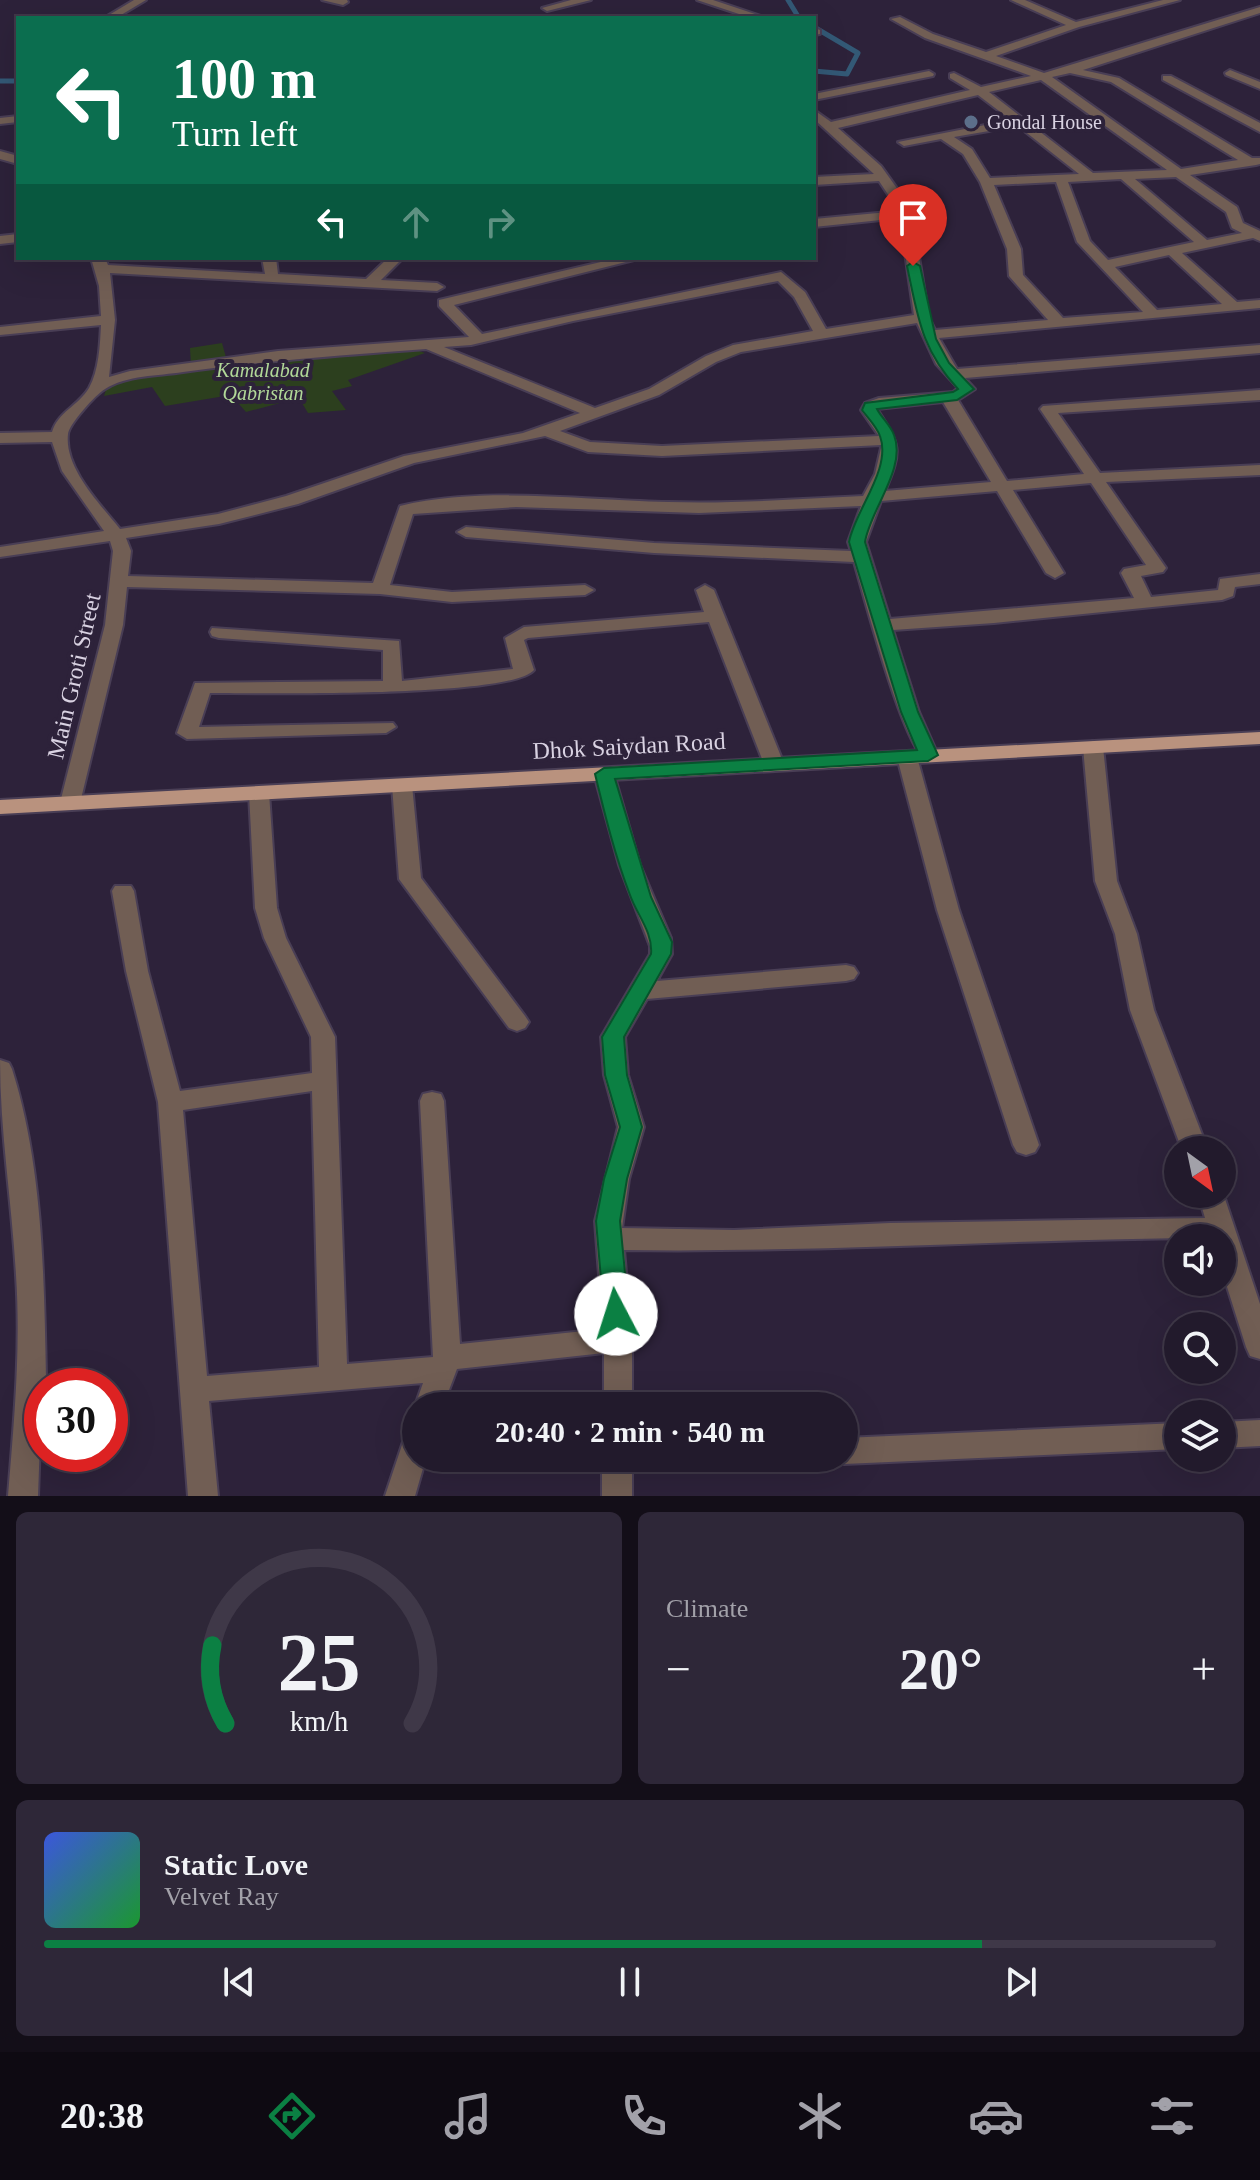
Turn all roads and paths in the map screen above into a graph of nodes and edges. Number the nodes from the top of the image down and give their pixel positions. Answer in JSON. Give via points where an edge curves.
{"nodes":[{"id":1,"x":141,"y":0,"type":"edge"},
{"id":2,"x":327,"y":0,"type":"edge"},
{"id":3,"x":586,"y":0,"type":"edge"},
{"id":4,"x":702,"y":0,"type":"edge"},
{"id":5,"x":1016,"y":0,"type":"edge"},
{"id":6,"x":1107,"y":0,"type":"edge"},
{"id":7,"x":1175,"y":0,"type":"edge"},
{"id":8,"x":343,"y":2,"type":"dead end"},
{"id":9,"x":546,"y":4,"type":"edge"},
{"id":10,"x":1131,"y":10,"type":"junction"},
{"id":11,"x":1260,"y":10,"type":"edge"},
{"id":12,"x":535,"y":13,"type":"dead end"},
{"id":13,"x":113,"y":16,"type":"edge"},
{"id":14,"x":755,"y":16,"type":"edge"},
{"id":15,"x":896,"y":19,"type":"dead end"},
{"id":16,"x":1075,"y":25,"type":"junction"},
{"id":17,"x":983,"y":57,"type":"junction"},
{"id":18,"x":1070,"y":70,"type":"junction"},
{"id":19,"x":1230,"y":73,"type":"dead end"},
{"id":20,"x":929,"y":74,"type":"dead end"},
{"id":21,"x":954,"y":76,"type":"dead end"},
{"id":22,"x":1043,"y":76,"type":"junction"},
{"id":23,"x":1167,"y":78,"type":"dead end"},
{"id":24,"x":1260,"y":86,"type":"edge"},
{"id":25,"x":983,"y":93,"type":"junction"},
{"id":26,"x":816,"y":97,"type":"edge"},
{"id":27,"x":820,"y":120,"type":"edge"},
{"id":28,"x":1021,"y":122,"type":"junction"},
{"id":29,"x":1260,"y":128,"type":"edge"},
{"id":30,"x":943,"y":135,"type":"junction"},
{"id":31,"x":904,"y":142,"type":"dead end"},
{"id":32,"x":1255,"y":161,"type":"edge"},
{"id":33,"x":1179,"y":173,"type":"junction"},
{"id":34,"x":1124,"y":176,"type":"junction"},
{"id":35,"x":884,"y":177,"type":"junction"},
{"id":36,"x":1090,"y":177,"type":"junction"},
{"id":37,"x":1061,"y":179,"type":"junction"},
{"id":38,"x":816,"y":181,"type":"edge"},
{"id":39,"x":986,"y":182,"type":"junction"},
{"id":40,"x":905,"y":214,"type":"junction"},
{"id":41,"x":816,"y":223,"type":"edge"},
{"id":42,"x":1258,"y":236,"type":"edge"},
{"id":43,"x":1204,"y":244,"type":"junction"},
{"id":44,"x":1171,"y":250,"type":"junction"},
{"id":45,"x":274,"y":260,"type":"edge"},
{"id":46,"x":394,"y":260,"type":"edge"},
{"id":47,"x":627,"y":260,"type":"edge"},
{"id":48,"x":101,"y":264,"type":"edge"},
{"id":49,"x":1105,"y":265,"type":"junction"},
{"id":50,"x":272,"y":278,"type":"junction"},
{"id":51,"x":370,"y":283,"type":"junction"},
{"id":52,"x":437,"y":287,"type":"dead end"},
{"id":53,"x":1260,"y":304,"type":"edge"},
{"id":54,"x":1233,"y":306,"type":"junction"},
{"id":55,"x":1154,"y":315,"type":"junction"},
{"id":56,"x":922,"y":318,"type":"junction"},
{"id":57,"x":108,"y":320,"type":"junction"},
{"id":58,"x":1059,"y":323,"type":"junction"},
{"id":59,"x":0,"y":331,"type":"edge"},
{"id":60,"x":928,"y":335,"type":"junction"},
{"id":61,"x":823,"y":336,"type":"junction"},
{"id":62,"x":479,"y":339,"type":"junction"},
{"id":63,"x":429,"y":346,"type":"junction"},
{"id":64,"x":1260,"y":349,"type":"edge"},
{"id":65,"x":956,"y":374,"type":"junction"},
{"id":66,"x":98,"y":386,"type":"junction"},
{"id":67,"x":1260,"y":395,"type":"edge"},
{"id":68,"x":948,"y":397,"type":"junction"},
{"id":69,"x":597,"y":414,"type":"junction"},
{"id":70,"x":547,"y":431,"type":"junction"},
{"id":71,"x":60,"y":437,"type":"junction"},
{"id":72,"x":0,"y":438,"type":"edge"},
{"id":73,"x":888,"y":440,"type":"junction"},
{"id":74,"x":1260,"y":470,"type":"edge"},
{"id":75,"x":1094,"y":478,"type":"junction"},
{"id":76,"x":1001,"y":486,"type":"junction"},
{"id":77,"x":871,"y":499,"type":"junction"},
{"id":78,"x":466,"y":532,"type":"dead end"},
{"id":79,"x":117,"y":537,"type":"junction"},
{"id":80,"x":0,"y":552,"type":"edge"},
{"id":81,"x":861,"y":557,"type":"junction"},
{"id":82,"x":1055,"y":573,"type":"dead end"},
{"id":83,"x":1260,"y":579,"type":"edge"},
{"id":84,"x":119,"y":581,"type":"junction"},
{"id":85,"x":380,"y":589,"type":"junction"},
{"id":86,"x":585,"y":590,"type":"dead end"},
{"id":87,"x":705,"y":590,"type":"dead end"},
{"id":88,"x":1145,"y":603,"type":"junction"},
{"id":89,"x":716,"y":616,"type":"junction"},
{"id":90,"x":882,"y":625,"type":"junction"},
{"id":91,"x":219,"y":632,"type":"dead end"},
{"id":92,"x":393,"y":687,"type":"junction"},
{"id":93,"x":386,"y":727,"type":"dead end"},
{"id":94,"x":1260,"y":738,"type":"edge"},
{"id":95,"x":1093,"y":747,"type":"junction"},
{"id":96,"x":918,"y":756,"type":"junction"},
{"id":97,"x":774,"y":764,"type":"junction"},
{"id":98,"x":604,"y":774,"type":"junction"},
{"id":99,"x":402,"y":785,"type":"junction"},
{"id":100,"x":259,"y":793,"type":"junction"},
{"id":101,"x":70,"y":803,"type":"junction"},
{"id":102,"x":0,"y":807,"type":"edge"},
{"id":103,"x":123,"y":891,"type":"dead end"},
{"id":104,"x":846,"y":973,"type":"dead end"},
{"id":105,"x":638,"y":991,"type":"junction"},
{"id":106,"x":517,"y":1022,"type":"dead end"},
{"id":107,"x":0,"y":1069,"type":"edge"},
{"id":108,"x":326,"y":1080,"type":"junction"},
{"id":109,"x":432,"y":1101,"type":"dead end"},
{"id":110,"x":170,"y":1102,"type":"junction"},
{"id":111,"x":1190,"y":1136,"type":"edge"},
{"id":112,"x":1026,"y":1145,"type":"dead end"},
{"id":113,"x":1164,"y":1229,"type":"edge"},
{"id":114,"x":610,"y":1239,"type":"junction"},
{"id":115,"x":1236,"y":1270,"type":"edge"},
{"id":116,"x":618,"y":1339,"type":"junction"},
{"id":117,"x":1260,"y":1347,"type":"edge"},
{"id":118,"x":445,"y":1363,"type":"junction"},
{"id":119,"x":333,"y":1378,"type":"junction"},
{"id":120,"x":197,"y":1389,"type":"junction"},
{"id":121,"x":434,"y":1392,"type":"edge"},
{"id":122,"x":618,"y":1392,"type":"edge"},
{"id":123,"x":1260,"y":1433,"type":"edge"},
{"id":124,"x":1236,"y":1434,"type":"edge"},
{"id":125,"x":1164,"y":1437,"type":"edge"},
{"id":126,"x":858,"y":1450,"type":"edge"},
{"id":127,"x":407,"y":1472,"type":"edge"},
{"id":128,"x":617,"y":1472,"type":"edge"},
{"id":129,"x":23,"y":1496,"type":"edge"},
{"id":130,"x":203,"y":1496,"type":"edge"},
{"id":131,"x":400,"y":1496,"type":"edge"},
{"id":132,"x":617,"y":1496,"type":"edge"}],
"edges":[{"from":1,"to":13,"type":"street"},
{"from":2,"to":8,"type":"street"},
{"from":3,"to":9,"type":"street"},
{"from":4,"to":14,"type":"street"},
{"from":5,"to":16,"type":"street"},
{"from":6,"to":10,"type":"street"},
{"from":7,"to":10,"type":"street"},
{"from":9,"to":12,"type":"street"},
{"from":10,"to":16,"type":"street"},
{"from":11,"to":18,"type":"street"},
{"from":15,"to":17,"type":"street"},
{"from":16,"to":17,"type":"street"},
{"from":17,"to":22,"type":"street"},
{"from":18,"to":22,"type":"street"},
{"from":18,"to":32,"type":"street","via":[[1115,80]]},
{"from":19,"to":24,"type":"street"},
{"from":20,"to":26,"type":"street"},
{"from":21,"to":25,"type":"street"},
{"from":22,"to":25,"type":"street"},
{"from":22,"to":33,"type":"street"},
{"from":23,"to":29,"type":"street"},
{"from":25,"to":27,"type":"street"},
{"from":25,"to":28,"type":"street"},
{"from":27,"to":35,"type":"street"},
{"from":28,"to":30,"type":"street"},
{"from":28,"to":36,"type":"street"},
{"from":30,"to":31,"type":"street"},
{"from":30,"to":39,"type":"street","via":[[968,152]]},
{"from":32,"to":33,"type":"street"},
{"from":33,"to":34,"type":"street"},
{"from":33,"to":42,"type":"street","via":[[1232,210],[1237,225]]},
{"from":34,"to":36,"type":"street"},
{"from":34,"to":43,"type":"street"},
{"from":35,"to":38,"type":"street"},
{"from":35,"to":40,"type":"street"},
{"from":36,"to":37,"type":"street"},
{"from":37,"to":39,"type":"street"},
{"from":37,"to":49,"type":"street","via":[[1084,242]]},
{"from":39,"to":58,"type":"street","via":[[1014,249],[1016,276]]},
{"from":40,"to":41,"type":"street"},
{"from":40,"to":56,"type":"street"},
{"from":42,"to":43,"type":"street"},
{"from":43,"to":44,"type":"street"},
{"from":44,"to":49,"type":"street"},
{"from":44,"to":54,"type":"street"},
{"from":45,"to":50,"type":"street"},
{"from":46,"to":51,"type":"street"},
{"from":47,"to":62,"type":"street","via":[[444,303]]},
{"from":48,"to":50,"type":"street"},
{"from":48,"to":57,"type":"street"},
{"from":49,"to":55,"type":"street"},
{"from":50,"to":51,"type":"street"},
{"from":51,"to":52,"type":"street"},
{"from":53,"to":54,"type":"street"},
{"from":54,"to":55,"type":"street"},
{"from":55,"to":58,"type":"street"},
{"from":56,"to":60,"type":"street"},
{"from":56,"to":61,"type":"street"},
{"from":57,"to":59,"type":"street"},
{"from":57,"to":66,"type":"street"},
{"from":58,"to":60,"type":"street"},
{"from":60,"to":65,"type":"street","via":[[943,364]]},
{"from":61,"to":62,"type":"street","via":[[800,295],[781,276]]},
{"from":61,"to":69,"type":"street","via":[[738,348],[654,392]]},
{"from":62,"to":63,"type":"street"},
{"from":63,"to":66,"type":"street","via":[[278,355],[130,375]]},
{"from":63,"to":69,"type":"street"},
{"from":64,"to":65,"type":"street"},
{"from":65,"to":68,"type":"street","via":[[967,389]]},
{"from":66,"to":71,"type":"street","via":[[68,418]]},
{"from":67,"to":75,"type":"street","via":[[1048,409]]},
{"from":68,"to":73,"type":"street","via":[[870,406]]},
{"from":68,"to":76,"type":"street"},
{"from":69,"to":70,"type":"street"},
{"from":70,"to":73,"type":"street","via":[[588,447],[662,451]]},
{"from":70,"to":79,"type":"street","via":[[410,459],[250,512]]},
{"from":71,"to":72,"type":"street"},
{"from":71,"to":79,"type":"street","via":[[66,464]]},
{"from":73,"to":77,"type":"street","via":[[884,473]]},
{"from":74,"to":75,"type":"street"},
{"from":75,"to":76,"type":"street"},
{"from":75,"to":88,"type":"street","via":[[1157,568],[1130,573]]},
{"from":76,"to":77,"type":"street"},
{"from":76,"to":82,"type":"street"},
{"from":77,"to":81,"type":"street","via":[[857,542]]},
{"from":77,"to":85,"type":"street","via":[[701,508],[514,500],[406,510]]},
{"from":78,"to":81,"type":"street","via":[[654,548]]},
{"from":79,"to":80,"type":"street"},
{"from":79,"to":84,"type":"street","name":"Main Groti Street","via":[[122,551]]},
{"from":81,"to":90,"type":"street"},
{"from":83,"to":88,"type":"street","via":[[1226,583],[1222,595]]},
{"from":84,"to":85,"type":"street"},
{"from":84,"to":101,"type":"street","name":"Main Groti Street","via":[[114,625]]},
{"from":85,"to":86,"type":"street","via":[[452,597]]},
{"from":87,"to":89,"type":"street"},
{"from":88,"to":90,"type":"street"},
{"from":89,"to":92,"type":"street","via":[[524,633],[514,638],[523,673]]},
{"from":89,"to":97,"type":"street"},
{"from":90,"to":96,"type":"street"},
{"from":91,"to":92,"type":"street","via":[[392,645]]},
{"from":92,"to":93,"type":"street","via":[[202,687],[187,733]]},
{"from":94,"to":95,"type":"main road","name":"Dhok Saiydan Road"},
{"from":95,"to":96,"type":"main road","name":"Dhok Saiydan Road"},
{"from":95,"to":111,"type":"street","via":[[1106,881],[1126,934],[1142,1010]]},
{"from":96,"to":97,"type":"main road","name":"Dhok Saiydan Road"},
{"from":96,"to":112,"type":"street","via":[[948,910]]},
{"from":97,"to":98,"type":"main road","name":"Dhok Saiydan Road"},
{"from":98,"to":99,"type":"main road","name":"Dhok Saiydan Road"},
{"from":98,"to":105,"type":"street","via":[[641,897],[662,942],[661,954]]},
{"from":99,"to":100,"type":"main road","name":"Dhok Saiydan Road"},
{"from":99,"to":106,"type":"street","via":[[410,879]]},
{"from":100,"to":101,"type":"main road","name":"Dhok Saiydan Road"},
{"from":100,"to":108,"type":"street","via":[[266,908],[323,1037]]},
{"from":101,"to":102,"type":"main road","name":"Dhok Saiydan Road"},
{"from":103,"to":110,"type":"street"},
{"from":104,"to":105,"type":"street"},
{"from":105,"to":114,"type":"street","via":[[613,1037],[616,1075],[631,1127],[608,1221]]},
{"from":107,"to":129,"type":"street","via":[[13,1112],[30,1276],[32,1379]]},
{"from":108,"to":110,"type":"street"},
{"from":108,"to":119,"type":"street"},
{"from":109,"to":118,"type":"street"},
{"from":110,"to":120,"type":"street"},
{"from":113,"to":114,"type":"street","via":[[734,1241]]},
{"from":114,"to":116,"type":"street"},
{"from":115,"to":117,"type":"street"},
{"from":116,"to":118,"type":"street"},
{"from":116,"to":122,"type":"street"},
{"from":118,"to":119,"type":"street"},
{"from":118,"to":121,"type":"street"},
{"from":119,"to":120,"type":"street"},
{"from":120,"to":130,"type":"street"},
{"from":123,"to":124,"type":"street"},
{"from":125,"to":126,"type":"street"},
{"from":127,"to":131,"type":"street"},
{"from":128,"to":132,"type":"street"}]}
